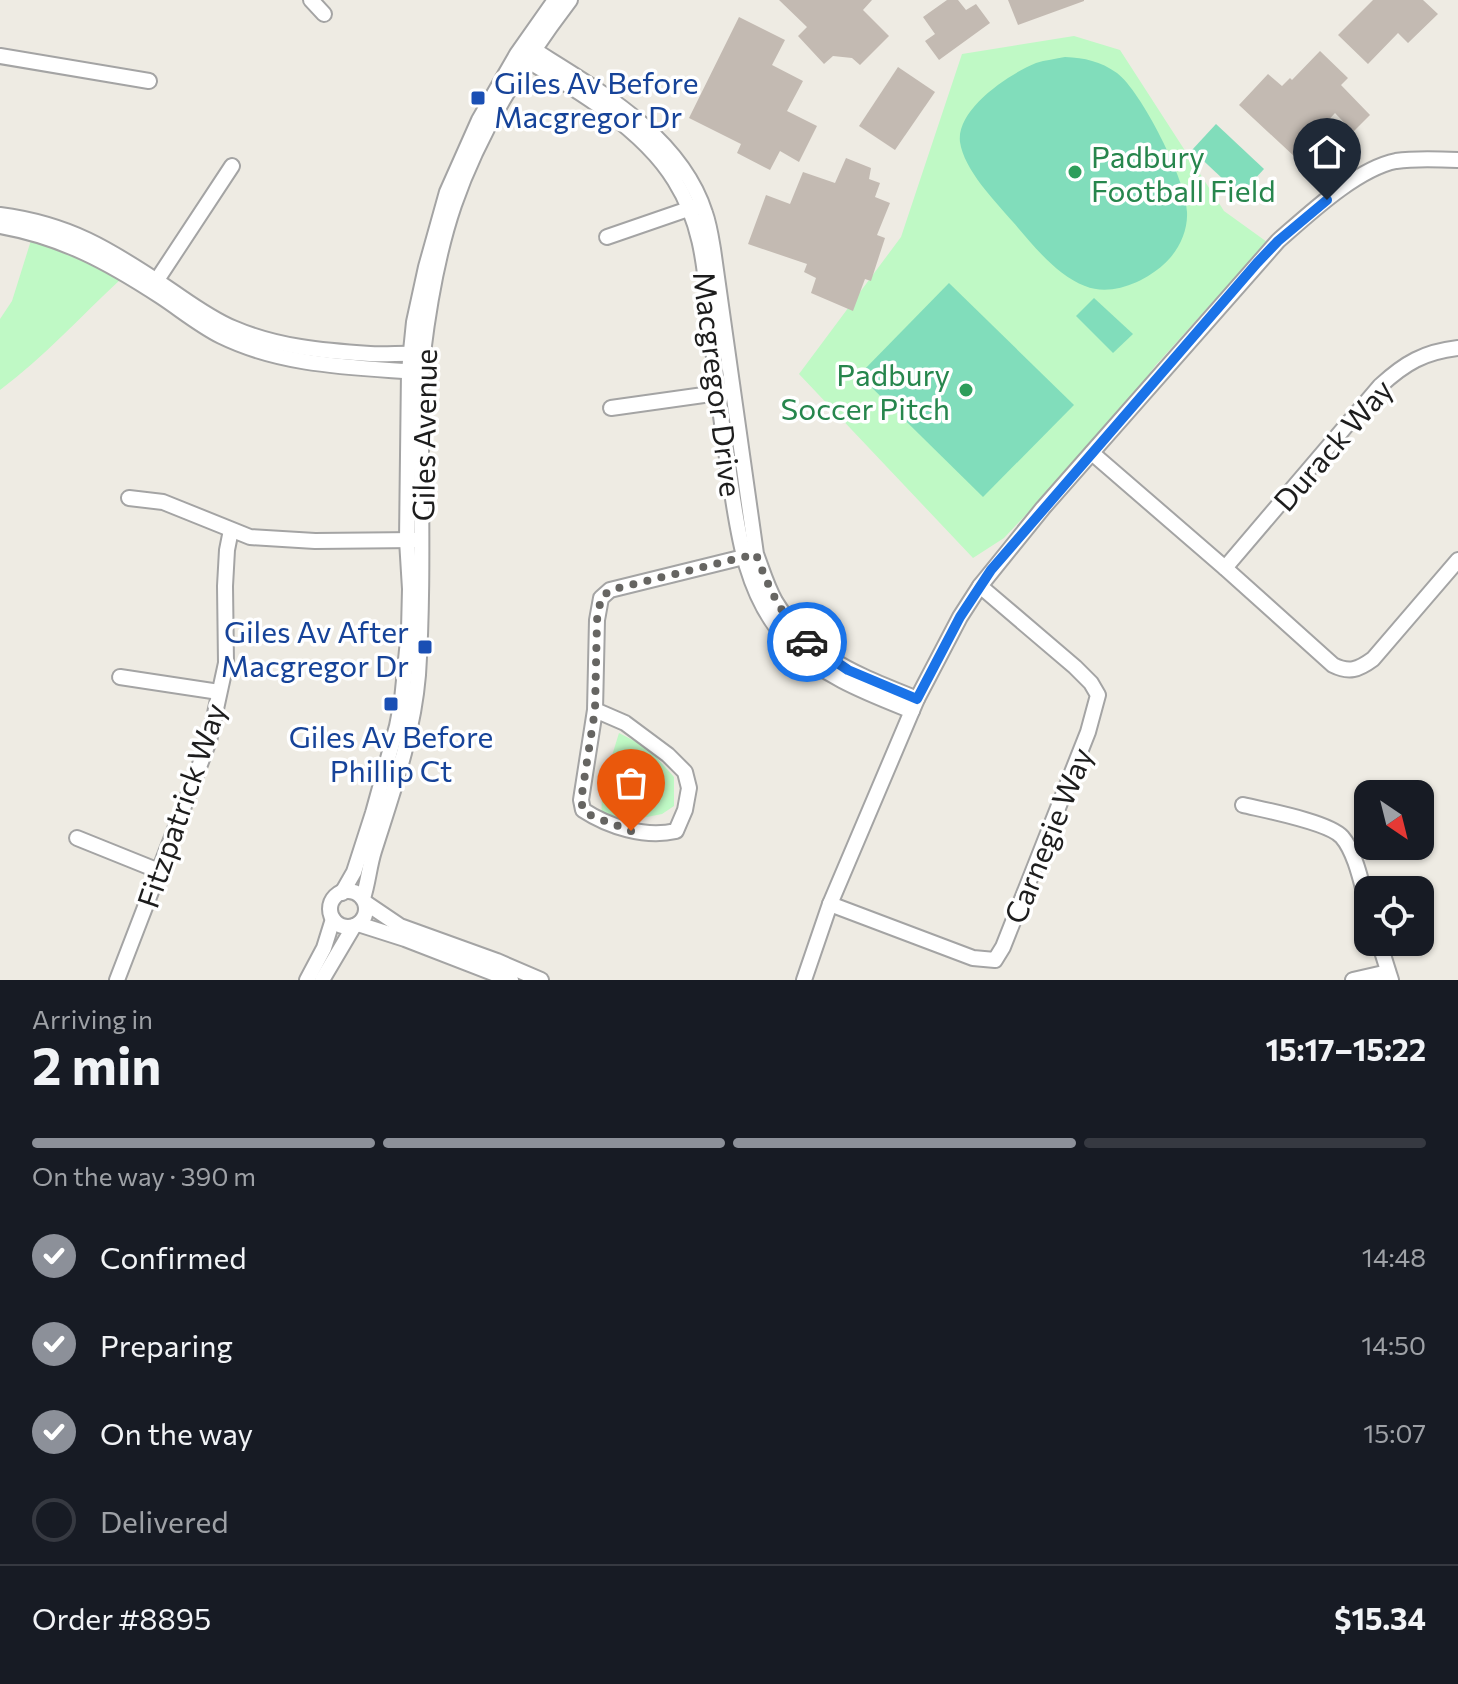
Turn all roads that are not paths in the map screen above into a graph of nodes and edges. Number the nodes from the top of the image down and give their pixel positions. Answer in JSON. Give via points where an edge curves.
{"nodes":[{"id":1,"x":311,"y":0,"type":"edge"},
{"id":2,"x":555,"y":0,"type":"edge"},
{"id":3,"x":570,"y":0,"type":"edge"},
{"id":4,"x":324,"y":14,"type":"dead end"},
{"id":5,"x":526,"y":52,"type":"junction"},
{"id":6,"x":0,"y":56,"type":"edge"},
{"id":7,"x":149,"y":81,"type":"dead end"},
{"id":8,"x":1458,"y":160,"type":"edge"},
{"id":9,"x":232,"y":166,"type":"dead end"},
{"id":10,"x":696,"y":207,"type":"junction"},
{"id":11,"x":0,"y":215,"type":"edge"},
{"id":12,"x":0,"y":226,"type":"edge"},
{"id":13,"x":607,"y":237,"type":"dead end"},
{"id":14,"x":153,"y":285,"type":"junction"},
{"id":15,"x":1458,"y":348,"type":"edge"},
{"id":16,"x":416,"y":354,"type":"junction"},
{"id":17,"x":415,"y":372,"type":"junction"},
{"id":18,"x":725,"y":392,"type":"junction"},
{"id":19,"x":611,"y":408,"type":"dead end"},
{"id":20,"x":1092,"y":453,"type":"junction"},
{"id":21,"x":129,"y":498,"type":"dead end"},
{"id":22,"x":231,"y":530,"type":"junction"},
{"id":23,"x":414,"y":540,"type":"junction"},
{"id":24,"x":750,"y":556,"type":"junction"},
{"id":25,"x":1458,"y":560,"type":"edge"},
{"id":26,"x":1225,"y":568,"type":"junction"},
{"id":27,"x":980,"y":586,"type":"junction"},
{"id":28,"x":120,"y":677,"type":"dead end"},
{"id":29,"x":219,"y":692,"type":"junction"},
{"id":30,"x":914,"y":705,"type":"junction"},
{"id":31,"x":595,"y":710,"type":"junction"},
{"id":32,"x":1243,"y":805,"type":"dead end"},
{"id":33,"x":77,"y":838,"type":"dead end"},
{"id":34,"x":159,"y":871,"type":"junction"},
{"id":35,"x":1359,"y":876,"type":"edge"},
{"id":36,"x":342,"y":893,"type":"junction"},
{"id":37,"x":364,"y":901,"type":"junction"},
{"id":38,"x":830,"y":904,"type":"junction"},
{"id":39,"x":333,"y":919,"type":"junction"},
{"id":40,"x":356,"y":925,"type":"junction"},
{"id":41,"x":1383,"y":956,"type":"edge"},
{"id":42,"x":1389,"y":976,"type":"edge"},
{"id":43,"x":515,"y":977,"type":"edge"},
{"id":44,"x":117,"y":980,"type":"edge"},
{"id":45,"x":307,"y":980,"type":"edge"},
{"id":46,"x":322,"y":980,"type":"edge"},
{"id":47,"x":541,"y":980,"type":"edge"},
{"id":48,"x":804,"y":980,"type":"edge"},
{"id":49,"x":1353,"y":980,"type":"edge"}],
"edges":[{"from":1,"to":4,"type":"street"},
{"from":2,"to":5,"type":"street","name":"Giles Avenue"},
{"from":3,"to":5,"type":"street","name":"Giles Avenue"},
{"from":5,"to":10,"type":"street","name":"Macgregor Drive","via":[[611,100],[651,131],[677,160]]},
{"from":5,"to":16,"type":"street","name":"Giles Avenue","via":[[479,120],[447,192],[426,267]]},
{"from":6,"to":7,"type":"street"},
{"from":8,"to":20,"type":"street","via":[[1396,162],[1376,168],[1314,209],[1257,263]]},
{"from":9,"to":14,"type":"street"},
{"from":10,"to":13,"type":"street"},
{"from":10,"to":18,"type":"street","name":"Macgregor Drive","via":[[713,249]]},
{"from":11,"to":14,"type":"street","via":[[46,223],[92,241]]},
{"from":12,"to":14,"type":"street","via":[[69,245]]},
{"from":14,"to":16,"type":"street","via":[[232,328],[274,342],[373,355]]},
{"from":14,"to":17,"type":"street","via":[[206,328],[242,345],[320,364]]},
{"from":15,"to":26,"type":"street","name":"Durack Way","via":[[1421,356],[1380,386]]},
{"from":16,"to":17,"type":"street","name":"Giles Avenue"},
{"from":17,"to":23,"type":"street","name":"Giles Avenue"},
{"from":18,"to":19,"type":"street"},
{"from":18,"to":24,"type":"street","name":"Macgregor Drive"},
{"from":20,"to":26,"type":"street"},
{"from":20,"to":27,"type":"street"},
{"from":21,"to":22,"type":"street","via":[[163,502]]},
{"from":22,"to":23,"type":"street","via":[[278,540]]},
{"from":22,"to":29,"type":"street","name":"Fitzpatrick Way","via":[[226,663]]},
{"from":23,"to":36,"type":"street","name":"Giles Avenue","via":[[397,726],[354,872]]},
{"from":23,"to":37,"type":"street","name":"Giles Avenue","via":[[418,678],[399,775],[373,853]]},
{"from":24,"to":30,"type":"street","name":"Macgregor Drive","via":[[807,642]]},
{"from":24,"to":31,"type":"street","via":[[610,590],[601,598]]},
{"from":25,"to":26,"type":"street","via":[[1373,659],[1343,670]]},
{"from":27,"to":30,"type":"street"},
{"from":27,"to":38,"type":"street","name":"Carnegie Way","via":[[1075,667],[1098,695],[1003,947],[995,960],[973,958]]},
{"from":28,"to":29,"type":"street"},
{"from":29,"to":34,"type":"street","name":"Fitzpatrick Way","via":[[209,741]]},
{"from":30,"to":38,"type":"street"},
{"from":31,"to":31,"type":"street","via":[[625,723],[685,772],[689,788],[676,831],[631,831],[583,810]]},
{"from":32,"to":35,"type":"street","via":[[1340,834]]},
{"from":33,"to":34,"type":"street"},
{"from":34,"to":44,"type":"street","name":"Fitzpatrick Way"},
{"from":36,"to":37,"type":"street","via":[[352,892]]},
{"from":36,"to":39,"type":"street","via":[[332,903]]},
{"from":37,"to":40,"type":"street","via":[[365,916]]},
{"from":37,"to":43,"type":"street","via":[[400,926]]},
{"from":38,"to":48,"type":"street"},
{"from":39,"to":40,"type":"street","via":[[341,926]]},
{"from":39,"to":45,"type":"street"},
{"from":40,"to":43,"type":"street"},
{"from":40,"to":46,"type":"street"},
{"from":41,"to":42,"type":"street"},
{"from":42,"to":49,"type":"street"},
{"from":43,"to":47,"type":"street"}]}
